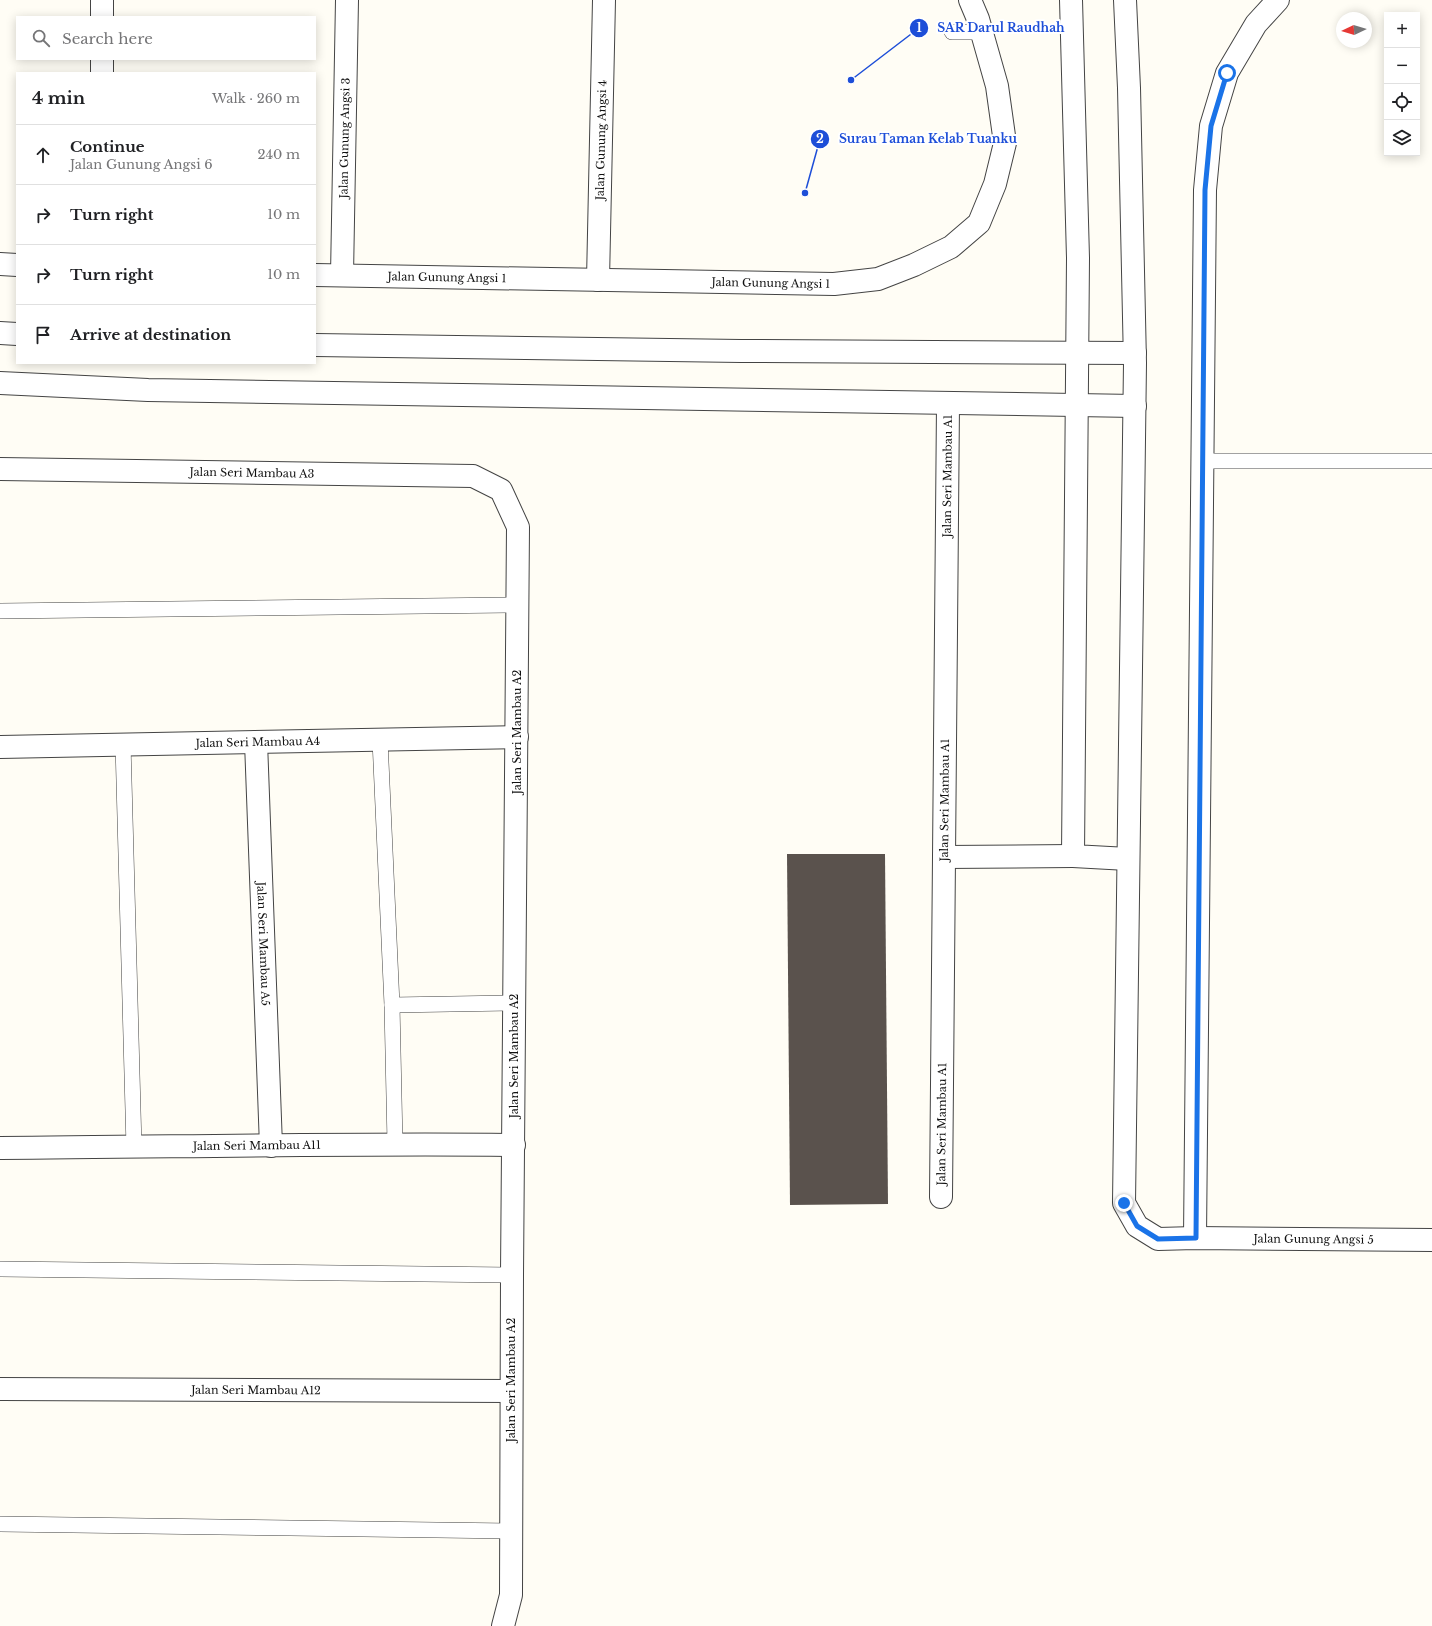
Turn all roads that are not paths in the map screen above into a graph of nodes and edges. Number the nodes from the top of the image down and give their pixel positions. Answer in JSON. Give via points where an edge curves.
{"nodes":[{"id":1,"x":102,"y":0,"type":"edge"},
{"id":2,"x":347,"y":0,"type":"edge"},
{"id":3,"x":604,"y":0,"type":"edge"},
{"id":4,"x":970,"y":0,"type":"edge"},
{"id":5,"x":1071,"y":0,"type":"edge"},
{"id":6,"x":1126,"y":0,"type":"edge"},
{"id":7,"x":1278,"y":0,"type":"edge"},
{"id":8,"x":102,"y":16,"type":"edge"},
{"id":9,"x":952,"y":32,"type":"dead end"},
{"id":10,"x":982,"y":32,"type":"junction"},
{"id":11,"x":102,"y":60,"type":"edge"},
{"id":12,"x":102,"y":72,"type":"edge"},
{"id":13,"x":0,"y":264,"type":"edge"},
{"id":14,"x":16,"y":265,"type":"edge"},
{"id":15,"x":316,"y":275,"type":"edge"},
{"id":16,"x":342,"y":275,"type":"junction"},
{"id":17,"x":598,"y":280,"type":"junction"},
{"id":18,"x":0,"y":333,"type":"edge"},
{"id":19,"x":16,"y":334,"type":"edge"},
{"id":20,"x":316,"y":346,"type":"edge"},
{"id":21,"x":1077,"y":353,"type":"junction"},
{"id":22,"x":1135,"y":353,"type":"junction"},
{"id":23,"x":0,"y":383,"type":"edge"},
{"id":24,"x":948,"y":404,"type":"junction"},
{"id":25,"x":1076,"y":406,"type":"junction"},
{"id":26,"x":1135,"y":406,"type":"junction"},
{"id":27,"x":1202,"y":461,"type":"junction"},
{"id":28,"x":1432,"y":461,"type":"edge"},
{"id":29,"x":0,"y":469,"type":"edge"},
{"id":30,"x":501,"y":490,"type":"joint"},
{"id":31,"x":517,"y":605,"type":"junction"},
{"id":32,"x":0,"y":611,"type":"edge"},
{"id":33,"x":517,"y":737,"type":"junction"},
{"id":34,"x":380,"y":740,"type":"junction"},
{"id":35,"x":256,"y":742,"type":"junction"},
{"id":36,"x":123,"y":744,"type":"junction"},
{"id":37,"x":0,"y":747,"type":"edge"},
{"id":38,"x":1073,"y":856,"type":"junction"},
{"id":39,"x":944,"y":857,"type":"junction"},
{"id":40,"x":1128,"y":859,"type":"junction"},
{"id":41,"x":514,"y":1003,"type":"junction"},
{"id":42,"x":392,"y":1005,"type":"junction"},
{"id":43,"x":395,"y":1143,"type":"junction"},
{"id":44,"x":514,"y":1145,"type":"junction"},
{"id":45,"x":270,"y":1146,"type":"junction"},
{"id":46,"x":134,"y":1147,"type":"junction"},
{"id":47,"x":0,"y":1148,"type":"edge"},
{"id":48,"x":941,"y":1197,"type":"dead end"},
{"id":49,"x":1196,"y":1238,"type":"junction"},
{"id":50,"x":1432,"y":1240,"type":"edge"},
{"id":51,"x":0,"y":1269,"type":"edge"},
{"id":52,"x":512,"y":1275,"type":"junction"},
{"id":53,"x":0,"y":1389,"type":"edge"},
{"id":54,"x":511,"y":1391,"type":"junction"},
{"id":55,"x":0,"y":1524,"type":"edge"},
{"id":56,"x":511,"y":1531,"type":"junction"},
{"id":57,"x":503,"y":1626,"type":"edge"}],
"edges":[{"from":1,"to":8,"type":"street"},
{"from":2,"to":16,"type":"street","name":"Jalan Gunung Angsi 3"},
{"from":3,"to":17,"type":"street","name":"Jalan Gunung Angsi 4"},
{"from":4,"to":10,"type":"street","name":"Jalan Gunung Angsi 1"},
{"from":5,"to":21,"type":"street","via":[[1078,258]]},
{"from":6,"to":22,"type":"street","name":"Jalan Gunung Angsi 5"},
{"from":7,"to":27,"type":"street","via":[[1256,24],[1227,73],[1211,126],[1205,190]]},
{"from":9,"to":10,"type":"lane"},
{"from":10,"to":17,"type":"street","name":"Jalan Gunung Angsi 1","via":[[997,86],[1005,143],[995,184],[979,223],[951,247],[878,279],[834,284]]},
{"from":11,"to":12,"type":"street"},
{"from":13,"to":14,"type":"street"},
{"from":15,"to":16,"type":"street","name":"Jalan Gunung Angsi 1"},
{"from":16,"to":17,"type":"street","name":"Jalan Gunung Angsi 1"},
{"from":18,"to":19,"type":"street"},
{"from":20,"to":21,"type":"street","via":[[741,352]]},
{"from":21,"to":22,"type":"street"},
{"from":21,"to":25,"type":"street"},
{"from":22,"to":26,"type":"street","name":"Jalan Gunung Angsi 5"},
{"from":23,"to":24,"type":"street","via":[[148,390]]},
{"from":24,"to":25,"type":"street"},
{"from":24,"to":39,"type":"street","name":"Jalan Seri Mambau A1"},
{"from":25,"to":26,"type":"street"},
{"from":25,"to":38,"type":"street"},
{"from":26,"to":40,"type":"street","name":"Jalan Gunung Angsi 5"},
{"from":27,"to":28,"type":"lane"},
{"from":27,"to":49,"type":"street"},
{"from":29,"to":30,"type":"street","name":"Jalan Seri Mambau A3","via":[[473,476]]},
{"from":30,"to":31,"type":"street","name":"Jalan Seri Mambau A2","via":[[518,527]]},
{"from":31,"to":32,"type":"lane"},
{"from":31,"to":33,"type":"street","name":"Jalan Seri Mambau A2"},
{"from":33,"to":34,"type":"street","name":"Jalan Seri Mambau A4"},
{"from":33,"to":41,"type":"street","name":"Jalan Seri Mambau A2"},
{"from":34,"to":35,"type":"street","name":"Jalan Seri Mambau A4"},
{"from":34,"to":42,"type":"lane"},
{"from":35,"to":36,"type":"street","name":"Jalan Seri Mambau A4"},
{"from":35,"to":45,"type":"street","name":"Jalan Seri Mambau A5"},
{"from":36,"to":37,"type":"street","name":"Jalan Seri Mambau A4"},
{"from":36,"to":46,"type":"lane"},
{"from":38,"to":39,"type":"street"},
{"from":38,"to":40,"type":"street"},
{"from":39,"to":48,"type":"street","name":"Jalan Seri Mambau A1"},
{"from":40,"to":49,"type":"street","name":"Jalan Gunung Angsi 5","via":[[1124,1203],[1137,1226],[1158,1239]]},
{"from":41,"to":42,"type":"lane"},
{"from":41,"to":44,"type":"street","name":"Jalan Seri Mambau A2"},
{"from":42,"to":43,"type":"lane"},
{"from":43,"to":44,"type":"street","name":"Jalan Seri Mambau A11"},
{"from":43,"to":45,"type":"street","name":"Jalan Seri Mambau A11"},
{"from":44,"to":52,"type":"street","name":"Jalan Seri Mambau A2"},
{"from":45,"to":46,"type":"street","name":"Jalan Seri Mambau A11"},
{"from":46,"to":47,"type":"street","name":"Jalan Seri Mambau A11"},
{"from":49,"to":50,"type":"street","name":"Jalan Gunung Angsi 5"},
{"from":51,"to":52,"type":"lane"},
{"from":52,"to":54,"type":"street","name":"Jalan Seri Mambau A2"},
{"from":53,"to":54,"type":"street","name":"Jalan Seri Mambau A12"},
{"from":54,"to":56,"type":"street","name":"Jalan Seri Mambau A2"},
{"from":55,"to":56,"type":"lane"},
{"from":56,"to":57,"type":"street","name":"Jalan Seri Mambau A2","via":[[511,1595]]}]}
